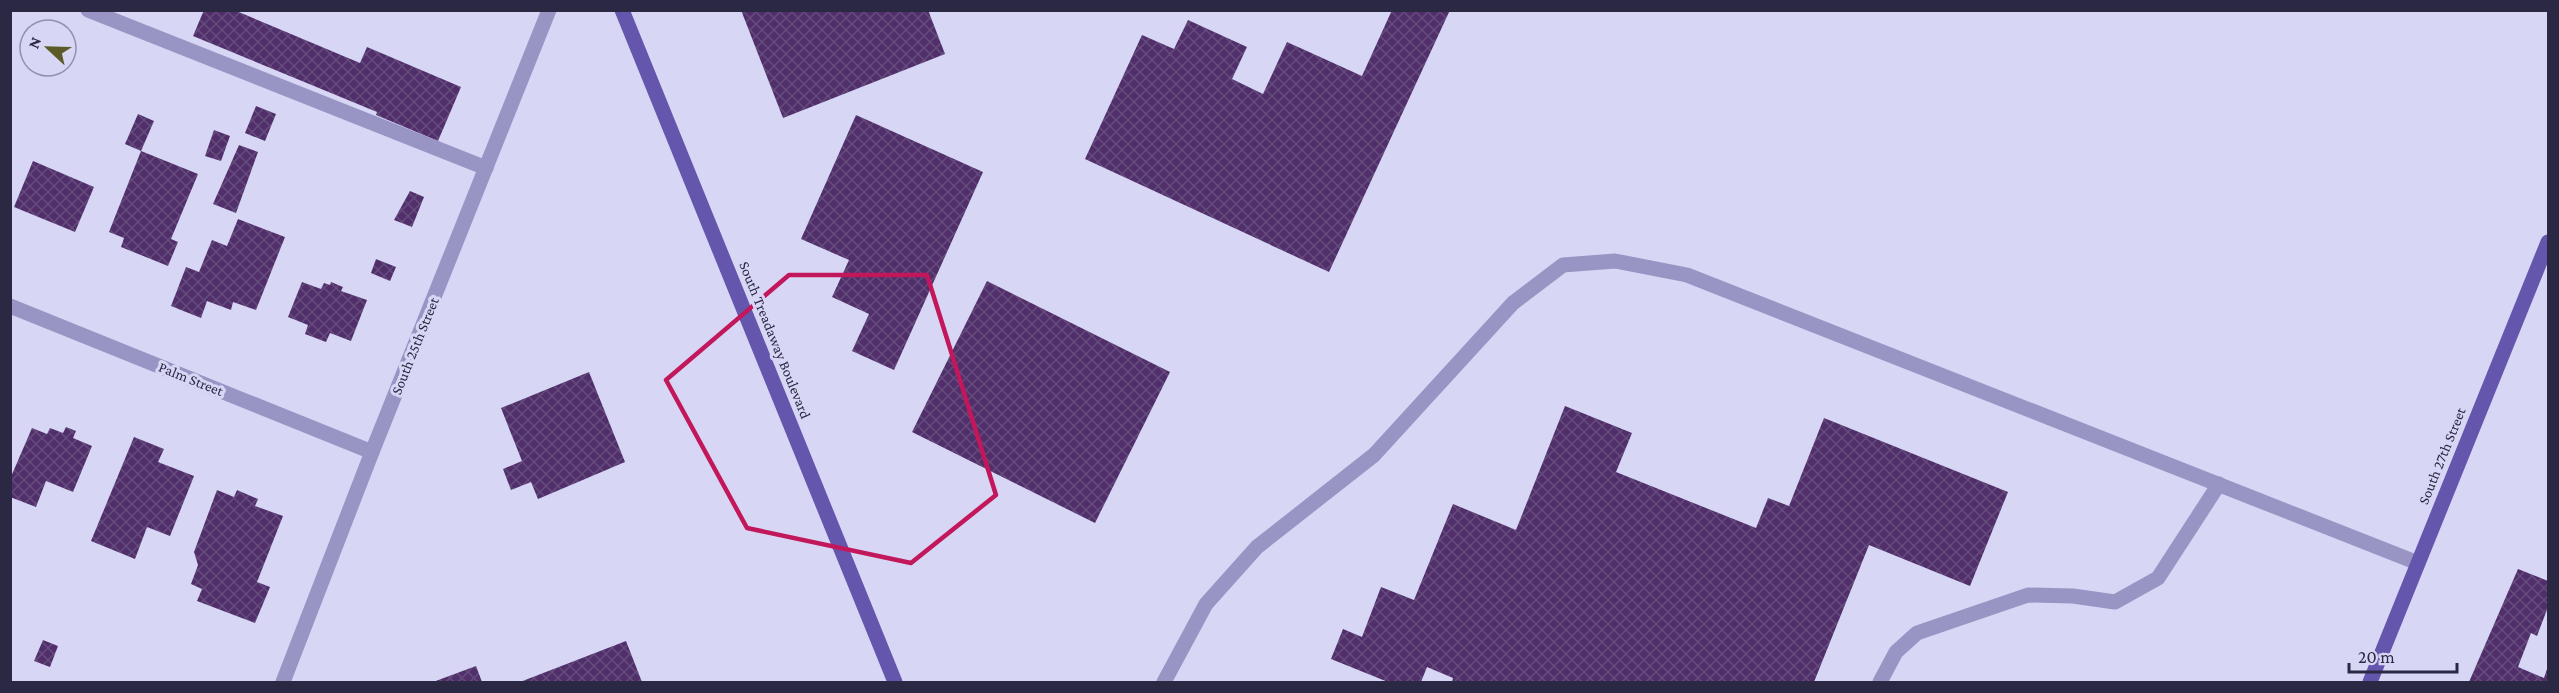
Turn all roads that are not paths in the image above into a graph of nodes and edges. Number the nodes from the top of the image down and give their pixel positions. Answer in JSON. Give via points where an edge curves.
{"nodes":[{"id":1,"x":88,"y":10,"type":"edge"},
{"id":2,"x":549,"y":10,"type":"edge"},
{"id":3,"x":621,"y":10,"type":"edge"},
{"id":4,"x":486,"y":168,"type":"junction"},
{"id":5,"x":2548,"y":242,"type":"edge"},
{"id":6,"x":10,"y":306,"type":"edge"},
{"id":7,"x":372,"y":452,"type":"junction"},
{"id":8,"x":2219,"y":484,"type":"junction"},
{"id":9,"x":2418,"y":562,"type":"junction"},
{"id":10,"x":283,"y":682,"type":"edge"},
{"id":11,"x":896,"y":682,"type":"edge"},
{"id":12,"x":1164,"y":682,"type":"edge"},
{"id":13,"x":1880,"y":682,"type":"edge"},
{"id":14,"x":2370,"y":682,"type":"edge"}],
"edges":[{"from":1,"to":4,"type":"street"},
{"from":2,"to":4,"type":"street","name":"South 25th Street"},
{"from":3,"to":11,"type":"main road","name":"South Treadaway Boulevard"},
{"from":4,"to":7,"type":"street","name":"South 25th Street"},
{"from":5,"to":9,"type":"main road","name":"South 27th Street"},
{"from":6,"to":7,"type":"street","name":"Palm Street"},
{"from":7,"to":10,"type":"street","name":"South 25th Street"},
{"from":8,"to":9,"type":"street"},
{"from":8,"to":12,"type":"street","via":[[1687,275],[1615,261],[1563,265],[1513,303],[1374,455],[1257,547],[1206,604]]},
{"from":8,"to":13,"type":"street","via":[[2158,578],[2115,602],[2028,595],[1917,633],[1896,652]]},
{"from":9,"to":14,"type":"main road","name":"South 27th Street"}]}
